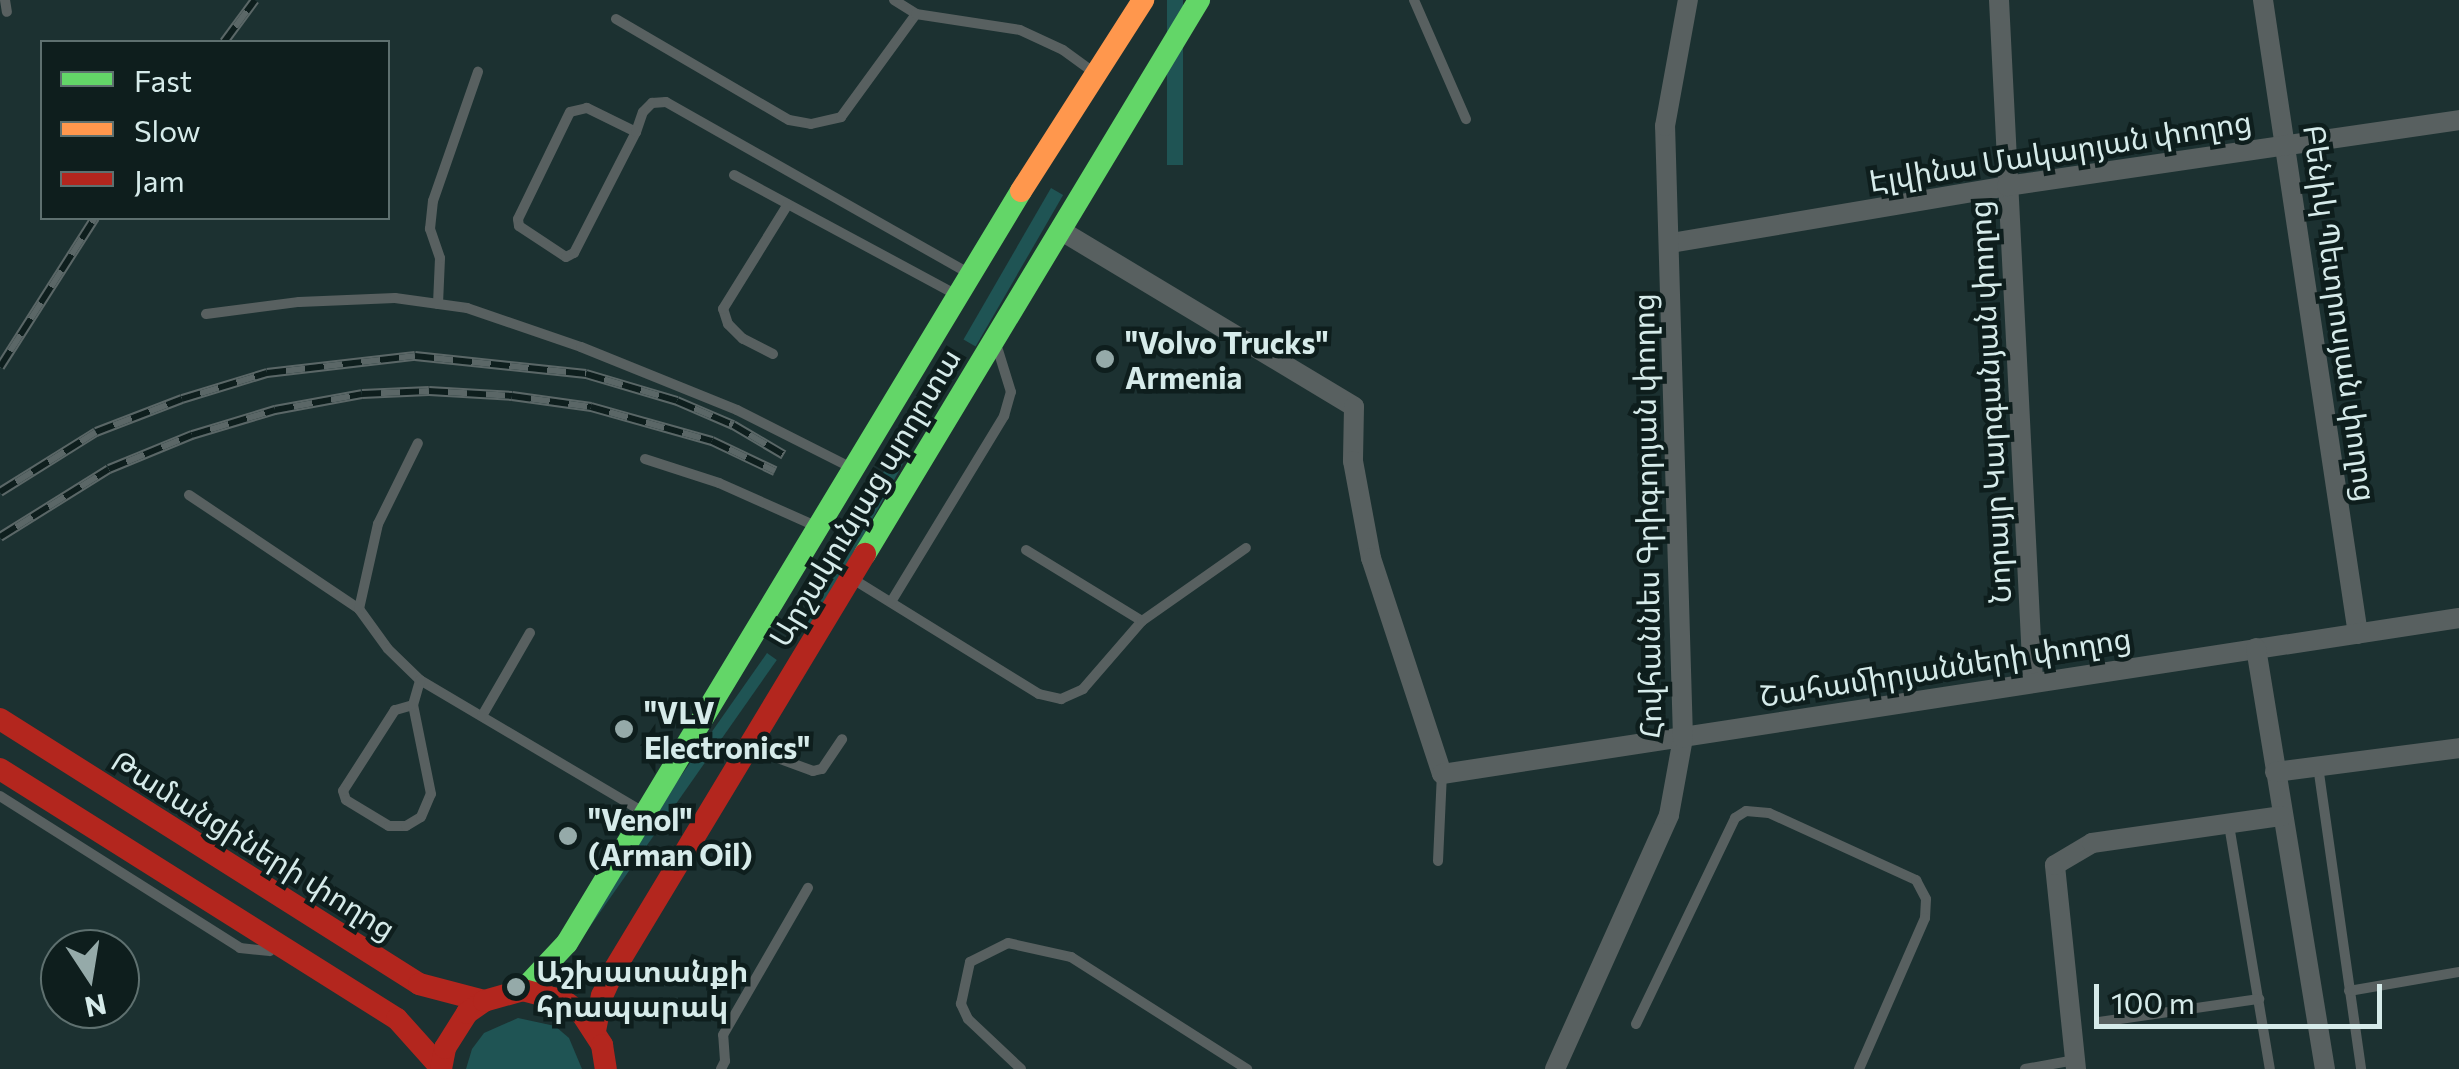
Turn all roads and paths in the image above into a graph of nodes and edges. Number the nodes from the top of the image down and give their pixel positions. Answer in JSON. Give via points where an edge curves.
{"nodes":[{"id":1,"x":894,"y":0,"type":"edge"},
{"id":2,"x":1143,"y":0,"type":"edge"},
{"id":3,"x":1199,"y":0,"type":"edge"},
{"id":4,"x":1414,"y":0,"type":"edge"},
{"id":5,"x":1688,"y":0,"type":"edge"},
{"id":6,"x":1999,"y":0,"type":"edge"},
{"id":7,"x":2263,"y":0,"type":"edge"},
{"id":8,"x":916,"y":14,"type":"junction"},
{"id":9,"x":616,"y":19,"type":"dead end"},
{"id":10,"x":478,"y":72,"type":"dead end"},
{"id":11,"x":1095,"y":74,"type":"junction"},
{"id":12,"x":1466,"y":119,"type":"dead end"},
{"id":13,"x":2459,"y":120,"type":"edge"},
{"id":14,"x":636,"y":132,"type":"junction"},
{"id":15,"x":2286,"y":145,"type":"junction"},
{"id":16,"x":1036,"y":166,"type":"junction"},
{"id":17,"x":734,"y":175,"type":"dead end"},
{"id":18,"x":2008,"y":186,"type":"junction"},
{"id":19,"x":1082,"y":194,"type":"junction"},
{"id":20,"x":788,"y":204,"type":"junction"},
{"id":21,"x":1060,"y":230,"type":"junction"},
{"id":22,"x":1671,"y":242,"type":"junction"},
{"id":23,"x":969,"y":273,"type":"junction"},
{"id":24,"x":956,"y":295,"type":"junction"},
{"id":25,"x":438,"y":304,"type":"junction"},
{"id":26,"x":206,"y":314,"type":"dead end"},
{"id":27,"x":994,"y":340,"type":"junction"},
{"id":28,"x":772,"y":354,"type":"dead end"},
{"id":29,"x":418,"y":443,"type":"dead end"},
{"id":30,"x":645,"y":459,"type":"dead end"},
{"id":31,"x":854,"y":468,"type":"junction"},
{"id":32,"x":189,"y":495,"type":"dead end"},
{"id":33,"x":818,"y":527,"type":"junction"},
{"id":34,"x":1246,"y":548,"type":"dead end"},
{"id":35,"x":1026,"y":550,"type":"dead end"},
{"id":36,"x":851,"y":578,"type":"junction"},
{"id":37,"x":891,"y":602,"type":"junction"},
{"id":38,"x":358,"y":610,"type":"junction"},
{"id":39,"x":763,"y":618,"type":"junction"},
{"id":40,"x":2459,"y":618,"type":"edge"},
{"id":41,"x":1142,"y":621,"type":"junction"},
{"id":42,"x":530,"y":633,"type":"dead end"},
{"id":43,"x":2358,"y":634,"type":"junction"},
{"id":44,"x":810,"y":646,"type":"junction"},
{"id":45,"x":2256,"y":648,"type":"junction"},
{"id":46,"x":420,"y":680,"type":"junction"},
{"id":47,"x":2033,"y":680,"type":"junction"},
{"id":48,"x":413,"y":705,"type":"junction"},
{"id":49,"x":482,"y":716,"type":"junction"},
{"id":50,"x":0,"y":720,"type":"edge"},
{"id":51,"x":1683,"y":738,"type":"junction"},
{"id":52,"x":842,"y":739,"type":"dead end"},
{"id":53,"x":749,"y":747,"type":"junction"},
{"id":54,"x":2459,"y":748,"type":"edge"},
{"id":55,"x":2318,"y":766,"type":"junction"},
{"id":56,"x":0,"y":769,"type":"edge"},
{"id":57,"x":2275,"y":772,"type":"junction"},
{"id":58,"x":1442,"y":774,"type":"junction"},
{"id":59,"x":0,"y":796,"type":"edge"},
{"id":60,"x":645,"y":813,"type":"junction"},
{"id":61,"x":2282,"y":816,"type":"junction"},
{"id":62,"x":2229,"y":825,"type":"junction"},
{"id":63,"x":1438,"y":862,"type":"dead end"},
{"id":64,"x":808,"y":888,"type":"dead end"},
{"id":65,"x":292,"y":953,"type":"junction"},
{"id":66,"x":2459,"y":972,"type":"edge"},
{"id":67,"x":523,"y":990,"type":"junction"},
{"id":68,"x":2349,"y":991,"type":"junction"},
{"id":69,"x":2258,"y":999,"type":"junction"},
{"id":70,"x":484,"y":1001,"type":"junction"},
{"id":71,"x":2099,"y":1022,"type":"dead end"},
{"id":72,"x":1636,"y":1024,"type":"dead end"},
{"id":73,"x":595,"y":1030,"type":"junction"},
{"id":74,"x":2076,"y":1064,"type":"edge"},
{"id":75,"x":607,"y":1066,"type":"edge"},
{"id":76,"x":441,"y":1069,"type":"edge"},
{"id":77,"x":721,"y":1069,"type":"edge"},
{"id":78,"x":1021,"y":1069,"type":"edge"},
{"id":79,"x":1247,"y":1069,"type":"edge"},
{"id":80,"x":1555,"y":1069,"type":"edge"},
{"id":81,"x":1859,"y":1069,"type":"edge"},
{"id":82,"x":2025,"y":1069,"type":"edge"},
{"id":83,"x":2270,"y":1069,"type":"edge"},
{"id":84,"x":2326,"y":1069,"type":"edge"},
{"id":85,"x":2362,"y":1069,"type":"edge"}],
"edges":[{"from":1,"to":8,"type":"lane"},
{"from":2,"to":11,"type":"main road","name":"Արշակունյաց պողոտա"},
{"from":3,"to":19,"type":"main road","name":"Արշակունյաց պողոտա"},
{"from":4,"to":12,"type":"lane"},
{"from":5,"to":22,"type":"street","name":"Հովհաննես Գրիգորյան փողոց","via":[[1667,98]]},
{"from":6,"to":18,"type":"street","name":"Նորայր Կարգանյան փողոց"},
{"from":7,"to":15,"type":"street","name":"Բենիկ Պետրոսյան փողոց"},
{"from":8,"to":9,"type":"lane","via":[[841,117],[812,124],[788,120]]},
{"from":8,"to":11,"type":"lane","via":[[1020,30],[1064,50]]},
{"from":10,"to":25,"type":"lane","via":[[432,201]]},
{"from":11,"to":16,"type":"main road","name":"Արշակունյաց պողոտա"},
{"from":13,"to":15,"type":"street","name":"Էլվինա Մակարյան փողոց"},
{"from":14,"to":14,"type":"lane","via":[[574,252],[566,257],[519,226],[570,112],[587,108]]},
{"from":14,"to":23,"type":"lane","via":[[652,103],[666,102]]},
{"from":15,"to":18,"type":"street","name":"Էլվինա Մակարյան փողոց"},
{"from":15,"to":43,"type":"street","name":"Բենիկ Պետրոսյան փողոց"},
{"from":16,"to":19,"type":"main road","via":[[1072,160],[1082,176]]},
{"from":16,"to":23,"type":"main road","name":"Արշակունյաց պողոտա"},
{"from":17,"to":20,"type":"lane"},
{"from":18,"to":22,"type":"street","name":"Էլվինա Մակարյան փողոց"},
{"from":18,"to":47,"type":"street","name":"Նորայր Կարգանյան փողոց"},
{"from":19,"to":21,"type":"main road","name":"Արշակունյաց պողոտա"},
{"from":20,"to":24,"type":"lane"},
{"from":20,"to":28,"type":"lane","via":[[724,309],[743,340]]},
{"from":21,"to":27,"type":"main road","name":"Արշակունյաց պողոտա"},
{"from":21,"to":58,"type":"street","via":[[1354,407],[1353,461],[1371,558]]},
{"from":22,"to":51,"type":"street","name":"Հովհաննես Գրիգորյան փողոց"},
{"from":23,"to":24,"type":"main road","name":"Արշակունյաց պողոտա"},
{"from":24,"to":31,"type":"main road","name":"Արշակունյաց պողոտա"},
{"from":25,"to":26,"type":"lane","via":[[376,299]]},
{"from":25,"to":31,"type":"lane","via":[[581,347],[738,410]]},
{"from":27,"to":36,"type":"main road","name":"Արշակունյաց պողոտա"},
{"from":27,"to":37,"type":"lane","via":[[1011,392],[1004,416]]},
{"from":29,"to":38,"type":"lane","via":[[378,524]]},
{"from":30,"to":33,"type":"lane"},
{"from":31,"to":33,"type":"main road","name":"Արշակունյաց պողոտա"},
{"from":32,"to":38,"type":"lane"},
{"from":33,"to":39,"type":"main road","name":"Արշակունյաց պողոտա"},
{"from":34,"to":41,"type":"lane"},
{"from":35,"to":41,"type":"lane"},
{"from":36,"to":37,"type":"lane"},
{"from":36,"to":44,"type":"main road","name":"Արշակունյաց պողոտա"},
{"from":37,"to":41,"type":"lane","via":[[1039,694],[1061,699],[1083,689]]},
{"from":38,"to":46,"type":"lane"},
{"from":39,"to":44,"type":"main road","via":[[778,646]]},
{"from":39,"to":60,"type":"main road","name":"Արշակունյաց պողոտա"},
{"from":40,"to":43,"type":"street","name":"Շահամիրյանների փողոց"},
{"from":42,"to":49,"type":"lane"},
{"from":43,"to":45,"type":"street","name":"Շահամիրյանների փողոց"},
{"from":44,"to":53,"type":"main road","name":"Արշակունյաց պողոտա"},
{"from":45,"to":47,"type":"street","name":"Շահամիրյանների փողոց"},
{"from":45,"to":57,"type":"street"},
{"from":46,"to":48,"type":"lane"},
{"from":46,"to":49,"type":"lane"},
{"from":47,"to":51,"type":"street","name":"Շահամիրյանների փողոց"},
{"from":48,"to":48,"type":"lane","via":[[431,794],[421,817],[389,826],[346,800],[345,782],[395,710]]},
{"from":49,"to":60,"type":"lane"},
{"from":50,"to":70,"type":"main road","name":"Թամանցիների փողոց","via":[[418,984]]},
{"from":51,"to":58,"type":"street","name":"Շահամիրյանների փողոց"},
{"from":51,"to":80,"type":"street","name":"Հովհաննես Գրիգորյան փողոց","via":[[1669,815]]},
{"from":52,"to":53,"type":"lane","via":[[822,769],[813,771]]},
{"from":53,"to":73,"type":"main road","name":"Արշակունյաց պողոտա","via":[[614,970]]},
{"from":54,"to":55,"type":"street"},
{"from":55,"to":57,"type":"street"},
{"from":55,"to":68,"type":"lane"},
{"from":56,"to":65,"type":"main road"},
{"from":57,"to":61,"type":"street"},
{"from":58,"to":63,"type":"lane"},
{"from":59,"to":65,"type":"lane","via":[[240,948]]},
{"from":60,"to":67,"type":"main road","name":"Արշակունյաց պողոտա","via":[[567,944]]},
{"from":61,"to":62,"type":"street"},
{"from":61,"to":84,"type":"street"},
{"from":62,"to":69,"type":"lane"},
{"from":62,"to":74,"type":"street","via":[[2092,843],[2055,865]]},
{"from":64,"to":77,"type":"lane","via":[[724,1035]]},
{"from":65,"to":76,"type":"main road","via":[[397,1019]]},
{"from":66,"to":68,"type":"lane"},
{"from":67,"to":70,"type":"main road"},
{"from":67,"to":73,"type":"main road","via":[[564,1001]]},
{"from":68,"to":85,"type":"lane"},
{"from":69,"to":71,"type":"lane"},
{"from":69,"to":83,"type":"lane"},
{"from":70,"to":76,"type":"main road","via":[[454,1029]]},
{"from":72,"to":81,"type":"lane","via":[[1735,818],[1746,811],[1769,813],[1916,880],[1926,899],[1926,918]]},
{"from":73,"to":75,"type":"main road"},
{"from":74,"to":82,"type":"lane"},
{"from":78,"to":79,"type":"lane","via":[[968,1020],[961,1004],[970,962],[1008,943],[1071,957]]}]}
